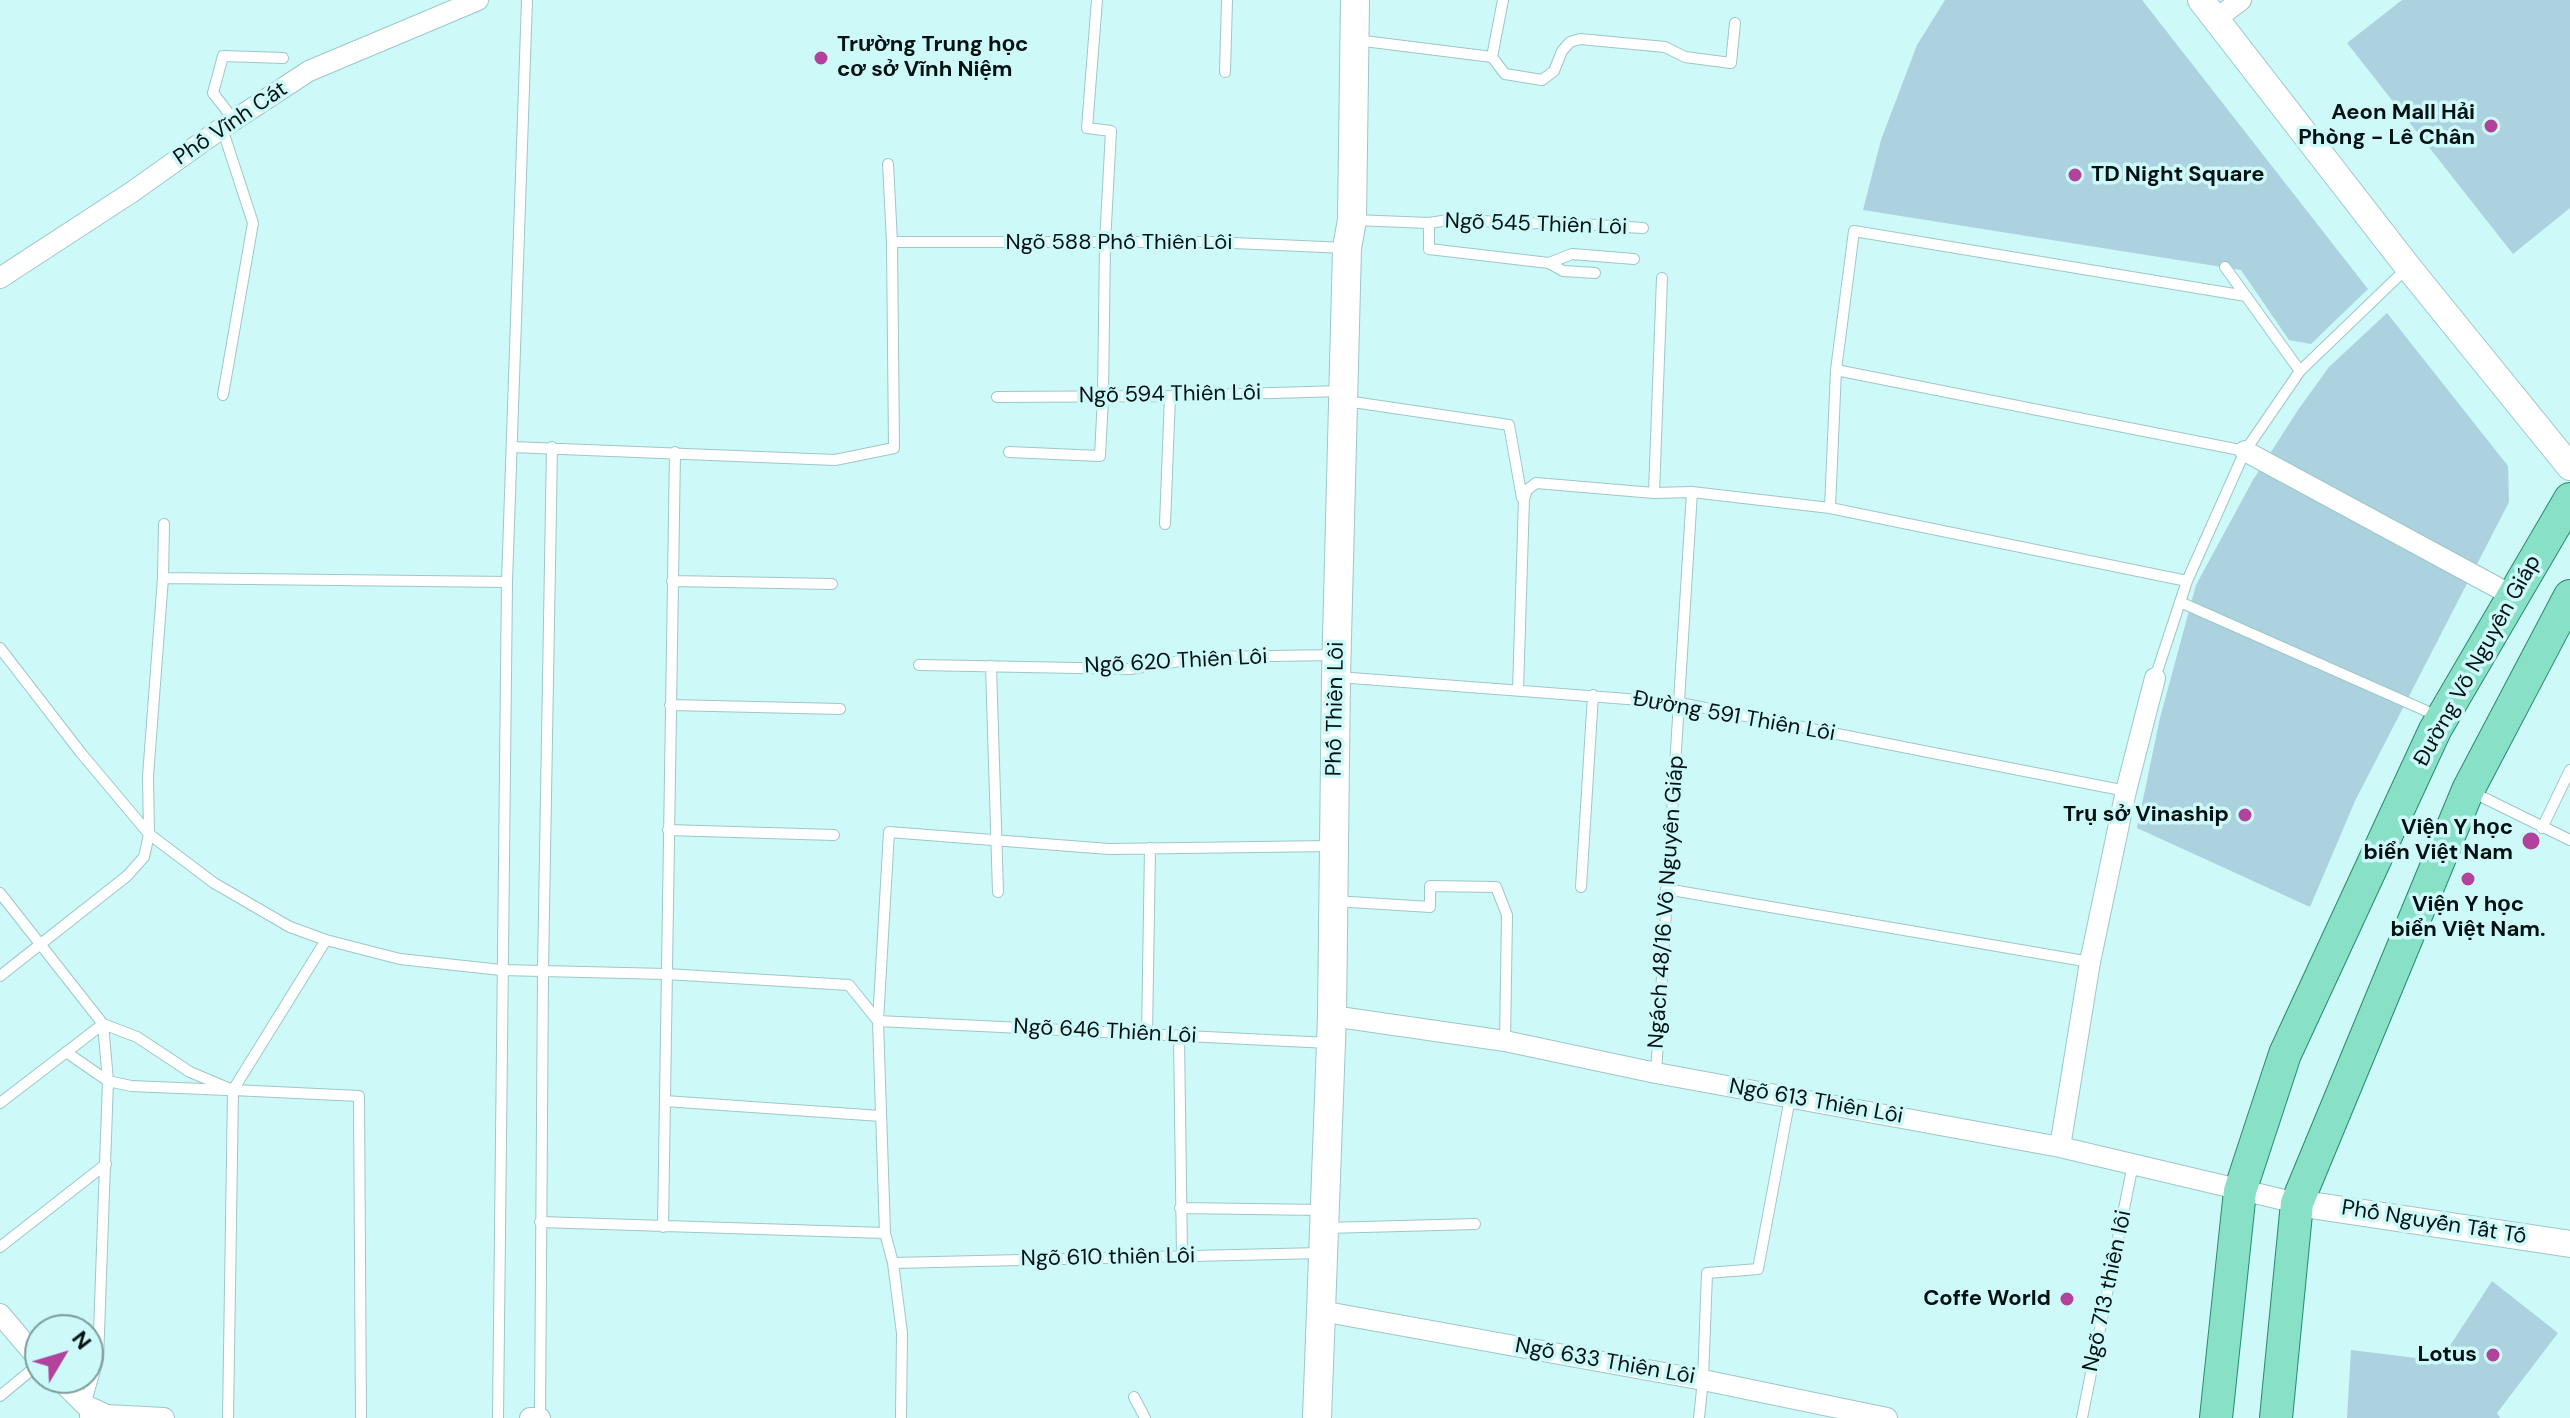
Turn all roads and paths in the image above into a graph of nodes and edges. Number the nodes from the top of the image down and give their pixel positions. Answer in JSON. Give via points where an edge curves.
{"nodes":[{"id":1,"x":478,"y":0,"type":"edge"},
{"id":2,"x":527,"y":0,"type":"edge"},
{"id":3,"x":1097,"y":0,"type":"edge"},
{"id":4,"x":1227,"y":0,"type":"edge"},
{"id":5,"x":1355,"y":0,"type":"edge"},
{"id":6,"x":1503,"y":0,"type":"edge"},
{"id":7,"x":2241,"y":0,"type":"edge"},
{"id":8,"x":2208,"y":10,"type":"edge"},
{"id":9,"x":1735,"y":23,"type":"dead end"},
{"id":10,"x":1354,"y":39,"type":"junction"},
{"id":11,"x":1492,"y":57,"type":"junction"},
{"id":12,"x":283,"y":58,"type":"dead end"},
{"id":13,"x":1225,"y":72,"type":"dead end"},
{"id":14,"x":228,"y":124,"type":"junction"},
{"id":15,"x":888,"y":164,"type":"dead end"},
{"id":16,"x":1352,"y":220,"type":"junction"},
{"id":17,"x":1429,"y":223,"type":"junction"},
{"id":18,"x":1643,"y":228,"type":"dead end"},
{"id":19,"x":892,"y":242,"type":"junction"},
{"id":20,"x":1105,"y":243,"type":"junction"},
{"id":21,"x":1347,"y":248,"type":"junction"},
{"id":22,"x":1634,"y":259,"type":"dead end"},
{"id":23,"x":1549,"y":263,"type":"junction"},
{"id":24,"x":2225,"y":267,"type":"dead end"},
{"id":25,"x":2408,"y":267,"type":"junction"},
{"id":26,"x":1595,"y":273,"type":"dead end"},
{"id":27,"x":0,"y":278,"type":"edge"},
{"id":28,"x":1662,"y":278,"type":"dead end"},
{"id":29,"x":2246,"y":296,"type":"junction"},
{"id":30,"x":1836,"y":370,"type":"junction"},
{"id":31,"x":2300,"y":371,"type":"junction"},
{"id":32,"x":223,"y":395,"type":"dead end"},
{"id":33,"x":1170,"y":396,"type":"junction"},
{"id":34,"x":1344,"y":396,"type":"junction"},
{"id":35,"x":997,"y":397,"type":"dead end"},
{"id":36,"x":1103,"y":397,"type":"junction"},
{"id":37,"x":512,"y":447,"type":"junction"},
{"id":38,"x":552,"y":447,"type":"junction"},
{"id":39,"x":2245,"y":451,"type":"junction"},
{"id":40,"x":675,"y":452,"type":"junction"},
{"id":41,"x":1009,"y":452,"type":"dead end"},
{"id":42,"x":2570,"y":467,"type":"edge"},
{"id":43,"x":1692,"y":492,"type":"junction"},
{"id":44,"x":1654,"y":493,"type":"junction"},
{"id":45,"x":2570,"y":499,"type":"edge"},
{"id":46,"x":1523,"y":505,"type":"junction"},
{"id":47,"x":1830,"y":508,"type":"junction"},
{"id":48,"x":164,"y":524,"type":"dead end"},
{"id":49,"x":1165,"y":524,"type":"dead end"},
{"id":50,"x":163,"y":578,"type":"junction"},
{"id":51,"x":672,"y":581,"type":"junction"},
{"id":52,"x":2187,"y":581,"type":"junction"},
{"id":53,"x":507,"y":582,"type":"junction"},
{"id":54,"x":832,"y":584,"type":"dead end"},
{"id":55,"x":2513,"y":596,"type":"junction"},
{"id":56,"x":2570,"y":596,"type":"edge"},
{"id":57,"x":2180,"y":602,"type":"junction"},
{"id":58,"x":0,"y":648,"type":"edge"},
{"id":59,"x":919,"y":665,"type":"dead end"},
{"id":60,"x":991,"y":666,"type":"junction"},
{"id":61,"x":1336,"y":666,"type":"junction"},
{"id":62,"x":2155,"y":678,"type":"joint"},
{"id":63,"x":1518,"y":690,"type":"junction"},
{"id":64,"x":1593,"y":695,"type":"junction"},
{"id":65,"x":1680,"y":703,"type":"junction"},
{"id":66,"x":670,"y":705,"type":"junction"},
{"id":67,"x":840,"y":709,"type":"dead end"},
{"id":68,"x":2442,"y":717,"type":"junction"},
{"id":69,"x":2569,"y":773,"type":"edge"},
{"id":70,"x":2468,"y":790,"type":"junction"},
{"id":71,"x":2126,"y":791,"type":"junction"},
{"id":72,"x":2542,"y":828,"type":"junction"},
{"id":73,"x":668,"y":830,"type":"junction"},
{"id":74,"x":149,"y":834,"type":"junction"},
{"id":75,"x":834,"y":835,"type":"dead end"},
{"id":76,"x":996,"y":839,"type":"junction"},
{"id":77,"x":2570,"y":840,"type":"edge"},
{"id":78,"x":1333,"y":846,"type":"junction"},
{"id":79,"x":1150,"y":848,"type":"junction"},
{"id":80,"x":1581,"y":887,"type":"dead end"},
{"id":81,"x":1666,"y":889,"type":"junction"},
{"id":82,"x":998,"y":892,"type":"dead end"},
{"id":83,"x":0,"y":893,"type":"edge"},
{"id":84,"x":1332,"y":900,"type":"junction"},
{"id":85,"x":326,"y":940,"type":"junction"},
{"id":86,"x":39,"y":945,"type":"junction"},
{"id":87,"x":2090,"y":962,"type":"junction"},
{"id":88,"x":501,"y":970,"type":"junction"},
{"id":89,"x":543,"y":970,"type":"junction"},
{"id":90,"x":666,"y":974,"type":"junction"},
{"id":91,"x":0,"y":976,"type":"edge"},
{"id":92,"x":878,"y":1021,"type":"junction"},
{"id":93,"x":103,"y":1024,"type":"junction"},
{"id":94,"x":1331,"y":1030,"type":"junction"},
{"id":95,"x":1147,"y":1035,"type":"junction"},
{"id":96,"x":1179,"y":1036,"type":"junction"},
{"id":97,"x":1505,"y":1041,"type":"junction"},
{"id":98,"x":66,"y":1052,"type":"junction"},
{"id":99,"x":1656,"y":1073,"type":"junction"},
{"id":100,"x":108,"y":1081,"type":"junction"},
{"id":101,"x":233,"y":1090,"type":"junction"},
{"id":102,"x":1790,"y":1098,"type":"junction"},
{"id":103,"x":665,"y":1101,"type":"junction"},
{"id":104,"x":0,"y":1103,"type":"edge"},
{"id":105,"x":881,"y":1116,"type":"junction"},
{"id":106,"x":2060,"y":1147,"type":"junction"},
{"id":107,"x":106,"y":1164,"type":"junction"},
{"id":108,"x":2133,"y":1164,"type":"junction"},
{"id":109,"x":2240,"y":1191,"type":"junction"},
{"id":110,"x":2297,"y":1203,"type":"junction"},
{"id":111,"x":1180,"y":1208,"type":"junction"},
{"id":112,"x":540,"y":1222,"type":"junction"},
{"id":113,"x":1475,"y":1224,"type":"dead end"},
{"id":114,"x":663,"y":1227,"type":"junction"},
{"id":115,"x":1324,"y":1230,"type":"junction"},
{"id":116,"x":885,"y":1233,"type":"junction"},
{"id":117,"x":2570,"y":1244,"type":"edge"},
{"id":118,"x":0,"y":1247,"type":"edge"},
{"id":119,"x":1182,"y":1256,"type":"junction"},
{"id":120,"x":893,"y":1263,"type":"junction"},
{"id":121,"x":1321,"y":1311,"type":"junction"},
{"id":122,"x":0,"y":1314,"type":"edge"},
{"id":123,"x":24,"y":1343,"type":"edge"},
{"id":124,"x":24,"y":1376,"type":"edge"},
{"id":125,"x":1703,"y":1380,"type":"junction"},
{"id":126,"x":71,"y":1394,"type":"edge"},
{"id":127,"x":0,"y":1396,"type":"edge"},
{"id":128,"x":1134,"y":1397,"type":"dead end"},
{"id":129,"x":85,"y":1411,"type":"edge"},
{"id":130,"x":164,"y":1418,"type":"edge"},
{"id":131,"x":228,"y":1418,"type":"edge"},
{"id":132,"x":361,"y":1418,"type":"edge"},
{"id":133,"x":498,"y":1418,"type":"edge"},
{"id":134,"x":530,"y":1418,"type":"edge"},
{"id":135,"x":540,"y":1418,"type":"edge"},
{"id":136,"x":901,"y":1418,"type":"edge"},
{"id":137,"x":1145,"y":1418,"type":"edge"},
{"id":138,"x":1317,"y":1418,"type":"edge"},
{"id":139,"x":1699,"y":1418,"type":"edge"},
{"id":140,"x":1887,"y":1418,"type":"edge"},
{"id":141,"x":2082,"y":1418,"type":"edge"},
{"id":142,"x":2216,"y":1418,"type":"edge"},
{"id":143,"x":2276,"y":1418,"type":"edge"}],
"edges":[{"from":1,"to":14,"type":"street","name":"Phố Vĩnh Cát","via":[[309,71]]},
{"from":2,"to":37,"type":"lane"},
{"from":3,"to":20,"type":"lane","via":[[1087,128],[1111,131]]},
{"from":4,"to":13,"type":"lane"},
{"from":5,"to":10,"type":"main road","name":"Phố Thiên Lôi"},
{"from":6,"to":11,"type":"lane"},
{"from":7,"to":8,"type":"street"},
{"from":8,"to":25,"type":"street"},
{"from":9,"to":11,"type":"lane","via":[[1731,63],[1685,57],[1665,47],[1580,39],[1570,42],[1554,71],[1542,80],[1505,74]]},
{"from":10,"to":11,"type":"lane"},
{"from":10,"to":16,"type":"main road","name":"Phố Thiên Lôi"},
{"from":12,"to":14,"type":"lane","via":[[223,56],[213,93]]},
{"from":14,"to":27,"type":"street","name":"Phố Vĩnh Cát"},
{"from":14,"to":32,"type":"lane","via":[[253,223]]},
{"from":15,"to":19,"type":"lane"},
{"from":16,"to":17,"type":"lane","name":"Ngõ 545 Thiên Lôi"},
{"from":16,"to":21,"type":"main road","name":"Phố Thiên Lôi"},
{"from":17,"to":18,"type":"lane","name":"Ngõ 545 Thiên Lôi","via":[[1455,219]]},
{"from":17,"to":23,"type":"lane","name":"Ngõ 545 Thiên Lôi","via":[[1429,249]]},
{"from":19,"to":20,"type":"lane","name":"Ngõ 588 Phố Thiên Lôi"},
{"from":19,"to":40,"type":"lane","via":[[894,448],[835,460]]},
{"from":20,"to":21,"type":"lane","name":"Ngõ 588 Phố Thiên Lôi"},
{"from":20,"to":36,"type":"lane"},
{"from":21,"to":34,"type":"main road","name":"Phố Thiên Lôi"},
{"from":22,"to":23,"type":"lane","name":"Ngõ 545 Thiên Lôi","via":[[1572,254]]},
{"from":23,"to":26,"type":"lane","via":[[1563,271]]},
{"from":24,"to":29,"type":"lane"},
{"from":25,"to":31,"type":"lane"},
{"from":25,"to":42,"type":"street"},
{"from":28,"to":44,"type":"lane"},
{"from":29,"to":30,"type":"lane","via":[[1854,231]]},
{"from":29,"to":31,"type":"lane"},
{"from":30,"to":39,"type":"lane"},
{"from":30,"to":47,"type":"lane"},
{"from":31,"to":39,"type":"lane"},
{"from":33,"to":34,"type":"lane","name":"Ngõ 594 Thiên Lôi"},
{"from":33,"to":36,"type":"lane","name":"Ngõ 594 Thiên Lôi"},
{"from":33,"to":49,"type":"lane"},
{"from":34,"to":46,"type":"lane","name":"Ngõ 594 Thiên Lôi","via":[[1509,425]]},
{"from":34,"to":61,"type":"main road","name":"Phố Thiên Lôi"},
{"from":35,"to":36,"type":"lane","name":"Ngõ 594 Thiên Lôi"},
{"from":36,"to":41,"type":"lane","via":[[1100,456]]},
{"from":37,"to":38,"type":"lane"},
{"from":37,"to":53,"type":"lane"},
{"from":38,"to":40,"type":"lane"},
{"from":38,"to":89,"type":"lane"},
{"from":39,"to":52,"type":"lane"},
{"from":39,"to":55,"type":"street"},
{"from":40,"to":51,"type":"lane"},
{"from":43,"to":44,"type":"lane"},
{"from":43,"to":47,"type":"lane"},
{"from":43,"to":65,"type":"lane","name":"Ngách 48/16 Vô Nguyên Giáp"},
{"from":44,"to":46,"type":"lane","via":[[1536,483],[1527,490]]},
{"from":45,"to":55,"type":"main road","name":"Đường Võ Nguyên Giáp"},
{"from":46,"to":63,"type":"lane"},
{"from":47,"to":52,"type":"lane"},
{"from":48,"to":50,"type":"lane"},
{"from":50,"to":53,"type":"lane"},
{"from":50,"to":74,"type":"lane","via":[[148,776]]},
{"from":51,"to":54,"type":"lane"},
{"from":51,"to":66,"type":"lane"},
{"from":52,"to":57,"type":"lane"},
{"from":53,"to":88,"type":"lane"},
{"from":55,"to":68,"type":"main road","name":"Đường Võ Nguyên Giáp"},
{"from":56,"to":70,"type":"main road"},
{"from":57,"to":62,"type":"lane"},
{"from":57,"to":68,"type":"lane"},
{"from":58,"to":74,"type":"lane"},
{"from":59,"to":60,"type":"lane","name":"Ngõ 620 Thiên Lôi"},
{"from":60,"to":61,"type":"lane","name":"Ngõ 620 Thiên Lôi","via":[[1130,669],[1206,657]]},
{"from":60,"to":76,"type":"lane"},
{"from":61,"to":63,"type":"lane","name":"Đường 591 Thiên Lôi"},
{"from":61,"to":78,"type":"main road","name":"Phố Thiên Lôi"},
{"from":62,"to":71,"type":"street"},
{"from":63,"to":64,"type":"lane","name":"Đường 591 Thiên Lôi"},
{"from":64,"to":65,"type":"lane","name":"Đường 591 Thiên Lôi"},
{"from":64,"to":80,"type":"lane"},
{"from":65,"to":71,"type":"lane","name":"Đường 591 Thiên Lôi"},
{"from":65,"to":81,"type":"lane","name":"Ngách 48/16 Vô Nguyên Giáp"},
{"from":66,"to":67,"type":"lane"},
{"from":66,"to":73,"type":"lane"},
{"from":68,"to":109,"type":"main road","name":"Đường Võ Nguyên Giáp","via":[[2285,1054]]},
{"from":69,"to":72,"type":"lane"},
{"from":70,"to":72,"type":"lane"},
{"from":70,"to":110,"type":"main road"},
{"from":71,"to":87,"type":"street"},
{"from":72,"to":77,"type":"lane"},
{"from":73,"to":75,"type":"lane"},
{"from":73,"to":90,"type":"lane"},
{"from":74,"to":85,"type":"lane","via":[[227,890],[290,927]]},
{"from":74,"to":86,"type":"lane","via":[[144,857],[127,876]]},
{"from":76,"to":79,"type":"lane"},
{"from":76,"to":82,"type":"lane"},
{"from":76,"to":92,"type":"lane","via":[[889,832]]},
{"from":78,"to":79,"type":"lane"},
{"from":78,"to":84,"type":"main road","name":"Phố Thiên Lôi"},
{"from":79,"to":95,"type":"lane"},
{"from":81,"to":87,"type":"lane"},
{"from":81,"to":99,"type":"lane","name":"Ngách 48/16 Vô Nguyên Giáp"},
{"from":83,"to":86,"type":"lane"},
{"from":84,"to":94,"type":"main road","name":"Phố Thiên Lôi"},
{"from":84,"to":97,"type":"lane","via":[[1430,907],[1430,886],[1496,887],[1507,915]]},
{"from":85,"to":88,"type":"lane","via":[[400,959]]},
{"from":85,"to":101,"type":"lane"},
{"from":86,"to":91,"type":"lane"},
{"from":86,"to":93,"type":"lane"},
{"from":87,"to":106,"type":"street"},
{"from":88,"to":89,"type":"lane"},
{"from":88,"to":133,"type":"lane"},
{"from":89,"to":90,"type":"lane"},
{"from":89,"to":112,"type":"lane"},
{"from":90,"to":92,"type":"lane","via":[[849,985]]},
{"from":90,"to":103,"type":"lane"},
{"from":92,"to":95,"type":"lane","name":"Ngõ 646 Thiên Lôi"},
{"from":92,"to":105,"type":"lane"},
{"from":93,"to":98,"type":"lane"},
{"from":93,"to":100,"type":"lane"},
{"from":93,"to":101,"type":"lane"},
{"from":94,"to":96,"type":"lane","name":"Ngõ 646 Thiên Lôi"},
{"from":94,"to":97,"type":"street","name":"Ngõ 613 Thiên Lôi"},
{"from":94,"to":115,"type":"main road","name":"Phố Thiên Lôi"},
{"from":95,"to":96,"type":"lane","name":"Ngõ 646 Thiên Lôi"},
{"from":96,"to":111,"type":"lane"},
{"from":97,"to":99,"type":"street","name":"Ngõ 613 Thiên Lôi"},
{"from":98,"to":100,"type":"lane"},
{"from":98,"to":104,"type":"lane"},
{"from":99,"to":102,"type":"street","name":"Ngõ 613 Thiên Lôi"},
{"from":100,"to":101,"type":"lane"},
{"from":100,"to":107,"type":"lane"},
{"from":101,"to":131,"type":"lane"},
{"from":101,"to":132,"type":"lane","via":[[359,1096]]},
{"from":102,"to":106,"type":"street","name":"Ngõ 613 Thiên Lôi"},
{"from":102,"to":125,"type":"lane","via":[[1758,1269],[1707,1273]]},
{"from":103,"to":105,"type":"lane"},
{"from":103,"to":114,"type":"lane"},
{"from":105,"to":116,"type":"lane"},
{"from":106,"to":108,"type":"street","name":"Ngõ 613 Thiên Lôi"},
{"from":107,"to":118,"type":"lane"},
{"from":107,"to":129,"type":"lane","via":[[98,1360]]},
{"from":108,"to":109,"type":"street","name":"Ngõ 613 Thiên Lôi"},
{"from":108,"to":141,"type":"lane","name":"Ngõ 713 thiên lôi"},
{"from":109,"to":110,"type":"street","name":"Ngõ 613 Thiên Lôi"},
{"from":109,"to":142,"type":"main road","name":"Đường Võ Nguyên Giáp"},
{"from":110,"to":117,"type":"street","name":"Phố Nguyễn Tất Tố"},
{"from":110,"to":143,"type":"main road"},
{"from":111,"to":115,"type":"lane"},
{"from":111,"to":119,"type":"lane"},
{"from":112,"to":114,"type":"lane"},
{"from":112,"to":135,"type":"lane"},
{"from":113,"to":115,"type":"lane"},
{"from":114,"to":116,"type":"lane"},
{"from":115,"to":119,"type":"lane","name":"Ngõ 610 thiên Lôi"},
{"from":115,"to":121,"type":"main road","name":"Phố Thiên Lôi"},
{"from":116,"to":120,"type":"lane"},
{"from":119,"to":120,"type":"lane","name":"Ngõ 610 thiên Lôi"},
{"from":120,"to":136,"type":"lane","via":[[902,1333]]},
{"from":121,"to":125,"type":"street","name":"Ngõ 633 Thiên Lôi"},
{"from":121,"to":138,"type":"main road","name":"Phố Thiên Lôi"},
{"from":122,"to":123,"type":"street"},
{"from":124,"to":127,"type":"lane"},
{"from":125,"to":139,"type":"lane"},
{"from":125,"to":140,"type":"street","name":"Ngõ 633 Thiên Lôi"},
{"from":126,"to":129,"type":"street"},
{"from":128,"to":137,"type":"lane"},
{"from":129,"to":130,"type":"street"},
{"from":134,"to":135,"type":"street"}]}
